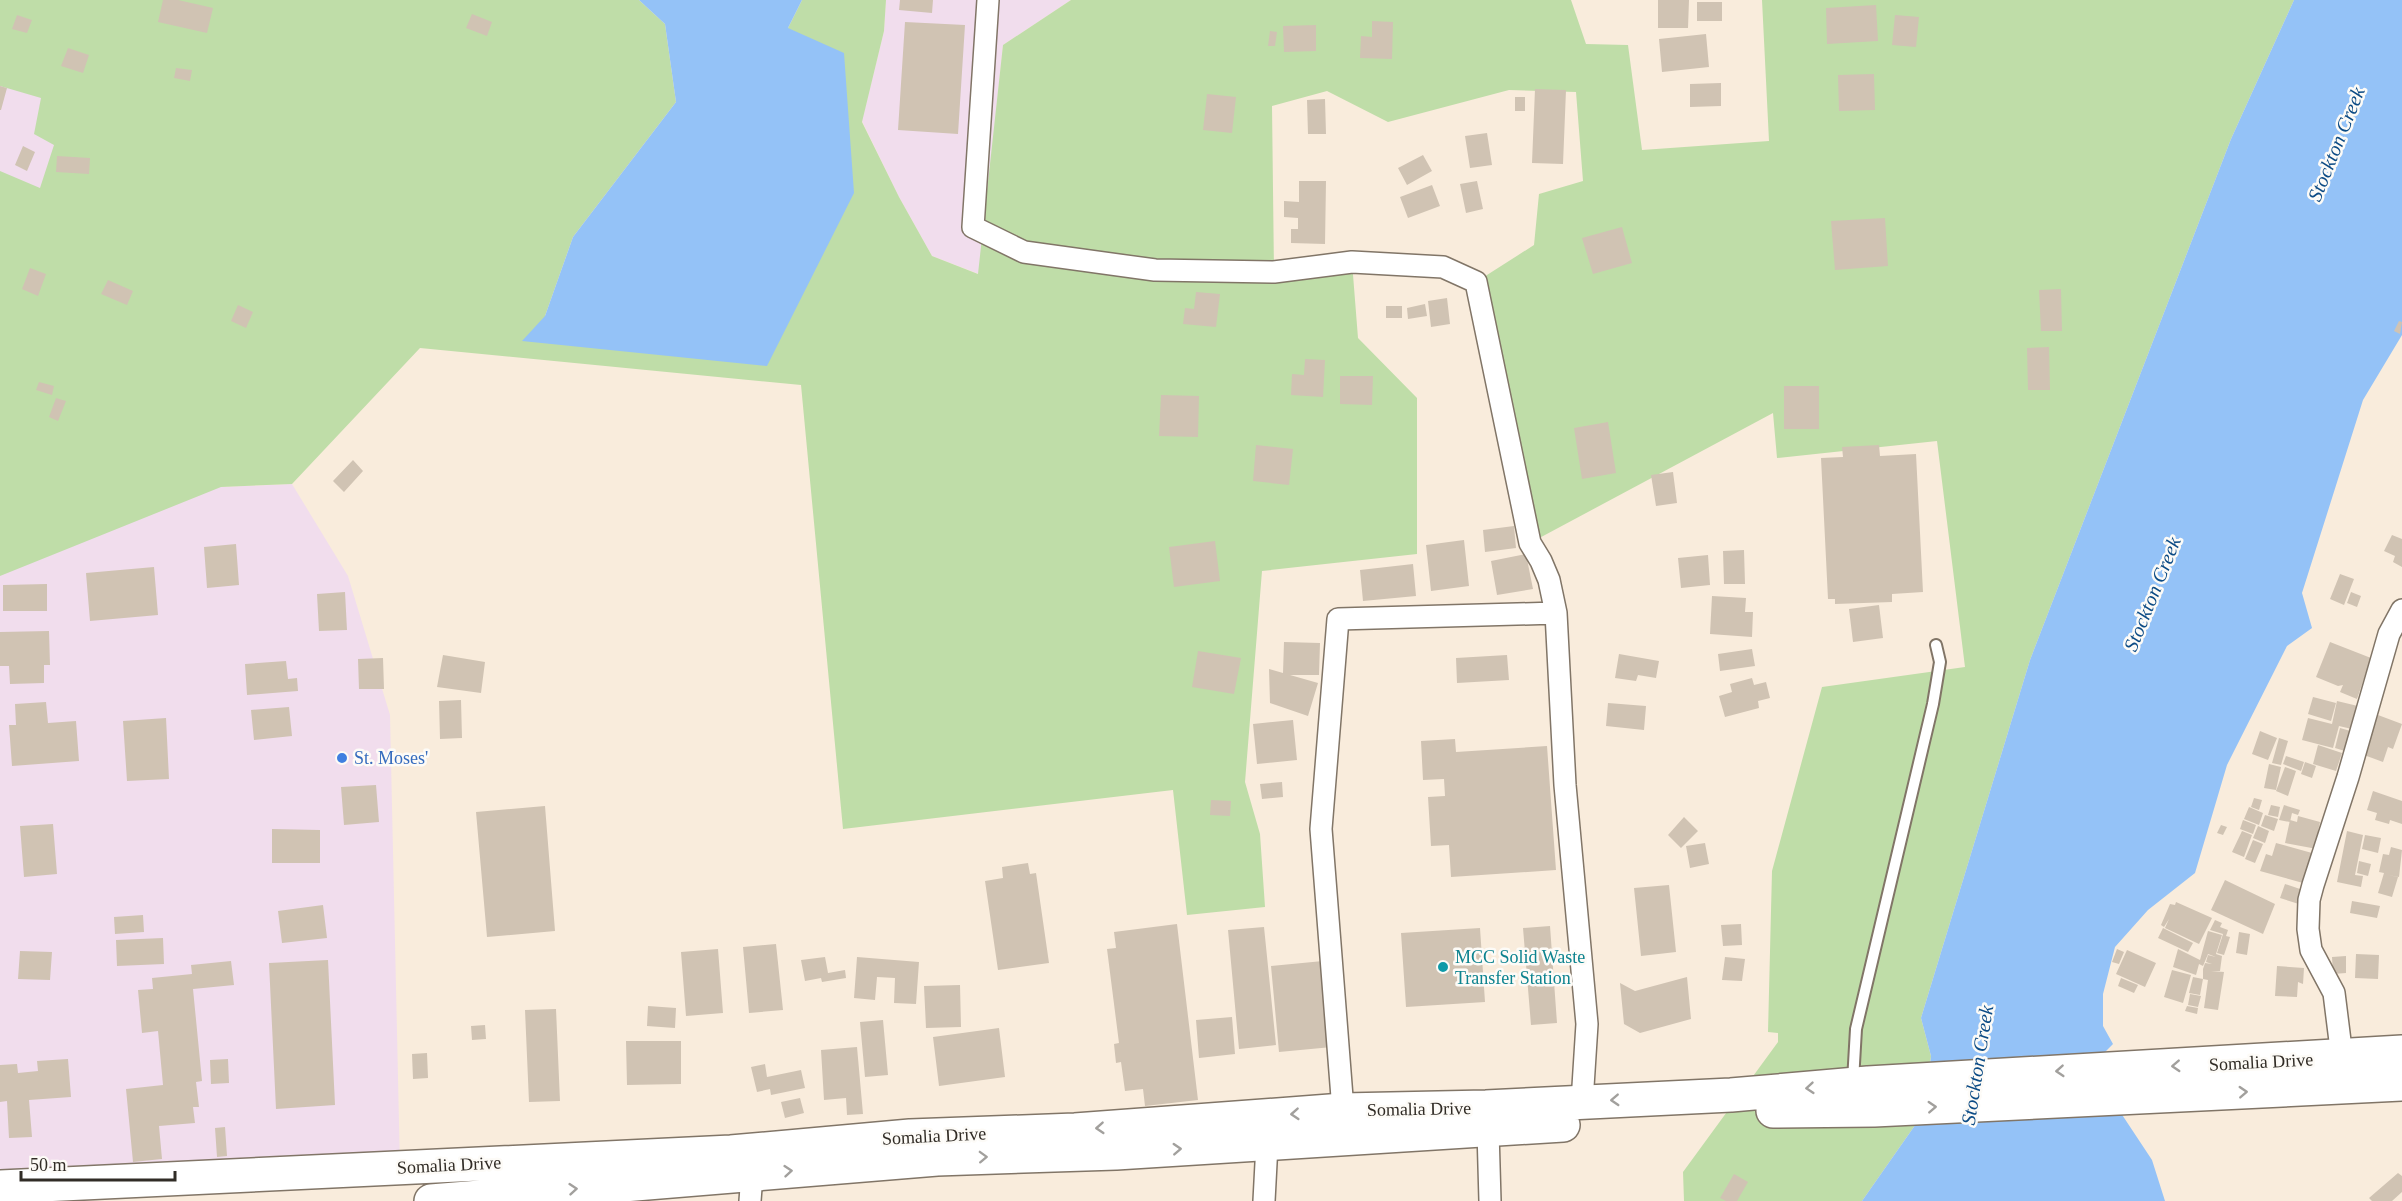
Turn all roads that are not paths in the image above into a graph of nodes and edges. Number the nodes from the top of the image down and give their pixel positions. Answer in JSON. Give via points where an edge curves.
{"nodes":[{"id":1,"x":988,"y":0,"type":"edge"},
{"id":2,"x":2402,"y":610,"type":"edge"},
{"id":3,"x":1556,"y":613,"type":"junction"},
{"id":4,"x":1936,"y":645,"type":"dead end"},
{"id":5,"x":2402,"y":1052,"type":"edge"},
{"id":6,"x":2342,"y":1057,"type":"junction"},
{"id":7,"x":2120,"y":1084,"type":"junction"},
{"id":8,"x":2402,"y":1084,"type":"edge"},
{"id":9,"x":1865,"y":1093,"type":"junction"},
{"id":10,"x":1582,"y":1102,"type":"junction"},
{"id":11,"x":1343,"y":1110,"type":"junction"},
{"id":12,"x":1488,"y":1131,"type":"junction"},
{"id":13,"x":1267,"y":1144,"type":"junction"},
{"id":14,"x":0,"y":1187,"type":"edge"},
{"id":15,"x":751,"y":1188,"type":"edge"},
{"id":16,"x":431,"y":1201,"type":"edge"},
{"id":17,"x":1264,"y":1201,"type":"edge"},
{"id":18,"x":1490,"y":1201,"type":"edge"}],
"edges":[{"from":1,"to":3,"type":"street","via":[[973,227],[1024,252],[1155,270],[1274,272],[1352,262],[1443,267],[1476,282],[1530,543],[1549,580]]},
{"from":2,"to":6,"type":"street","via":[[2389,634],[2309,900],[2311,950],[2334,993]]},
{"from":3,"to":10,"type":"street","via":[[1565,785],[1587,1024]]},
{"from":3,"to":11,"type":"street","via":[[1338,619],[1321,829]]},
{"from":4,"to":9,"type":"lane","via":[[1940,662],[1933,704],[1856,1029]]},
{"from":5,"to":6,"type":"main road","name":"Somalia Drive"},
{"from":6,"to":7,"type":"main road","name":"Somalia Drive","one_way":true},
{"from":7,"to":8,"type":"main road","name":"Somalia Drive","one_way":true},
{"from":7,"to":9,"type":"main road"},
{"from":9,"to":10,"type":"main road","name":"Somalia Drive","one_way":true},
{"from":9,"to":12,"type":"main road","name":"Somalia Drive","via":[[1712,1114]]},
{"from":10,"to":11,"type":"main road","name":"Somalia Drive"},
{"from":11,"to":14,"type":"main road","name":"Somalia Drive","one_way":true,"via":[[1075,1130],[910,1136],[731,1152]]},
{"from":12,"to":13,"type":"main road","name":"Somalia Drive"},
{"from":12,"to":18,"type":"street"},
{"from":15,"to":13,"type":"main road","name":"Somalia Drive","one_way":true,"via":[[937,1159]]},
{"from":13,"to":17,"type":"street"},
{"from":16,"to":15,"type":"main road","name":"Somalia Drive","one_way":true}]}
